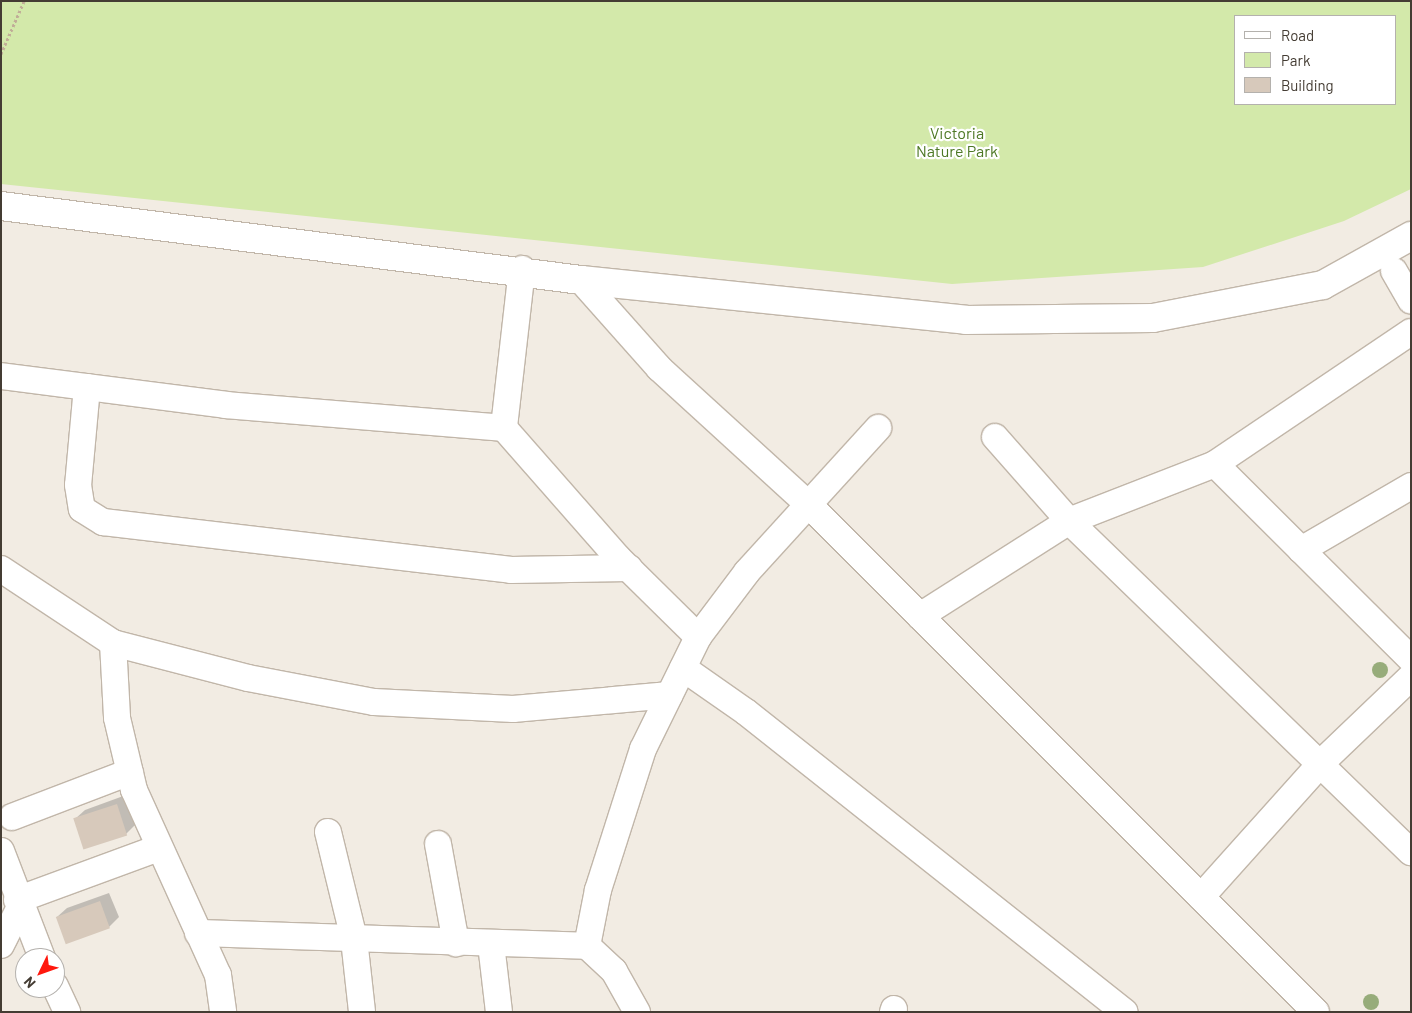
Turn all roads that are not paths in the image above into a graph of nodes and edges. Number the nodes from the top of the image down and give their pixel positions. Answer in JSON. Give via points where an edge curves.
{"nodes":[{"id":1,"x":1,"y":206,"type":"edge"},
{"id":2,"x":1411,"y":236,"type":"edge"},
{"id":3,"x":522,"y":269,"type":"junction"},
{"id":4,"x":1394,"y":271,"type":"dead end"},
{"id":5,"x":581,"y":280,"type":"junction"},
{"id":6,"x":1411,"y":300,"type":"edge"},
{"id":7,"x":1411,"y":332,"type":"edge"},
{"id":8,"x":1,"y":376,"type":"edge"},
{"id":9,"x":87,"y":387,"type":"junction"},
{"id":10,"x":504,"y":428,"type":"junction"},
{"id":11,"x":878,"y":428,"type":"dead end"},
{"id":12,"x":995,"y":437,"type":"dead end"},
{"id":13,"x":1215,"y":464,"type":"junction"},
{"id":14,"x":1411,"y":486,"type":"edge"},
{"id":15,"x":809,"y":505,"type":"junction"},
{"id":16,"x":1069,"y":520,"type":"junction"},
{"id":17,"x":1301,"y":550,"type":"junction"},
{"id":18,"x":629,"y":568,"type":"junction"},
{"id":19,"x":1,"y":569,"type":"edge"},
{"id":20,"x":920,"y":616,"type":"junction"},
{"id":21,"x":698,"y":637,"type":"junction"},
{"id":22,"x":113,"y":643,"type":"junction"},
{"id":23,"x":1411,"y":659,"type":"edge"},
{"id":24,"x":683,"y":668,"type":"junction"},
{"id":25,"x":1411,"y":678,"type":"edge"},
{"id":26,"x":669,"y":695,"type":"junction"},
{"id":27,"x":1322,"y":762,"type":"junction"},
{"id":28,"x":130,"y":772,"type":"junction"},
{"id":29,"x":12,"y":817,"type":"dead end"},
{"id":30,"x":328,"y":832,"type":"dead end"},
{"id":31,"x":438,"y":844,"type":"dead end"},
{"id":32,"x":158,"y":848,"type":"junction"},
{"id":33,"x":1,"y":851,"type":"edge"},
{"id":34,"x":1411,"y":852,"type":"edge"},
{"id":35,"x":1201,"y":897,"type":"junction"},
{"id":36,"x":19,"y":904,"type":"junction"},
{"id":37,"x":198,"y":932,"type":"junction"},
{"id":38,"x":354,"y":939,"type":"junction"},
{"id":39,"x":456,"y":944,"type":"junction"},
{"id":40,"x":490,"y":944,"type":"junction"},
{"id":41,"x":1,"y":945,"type":"edge"},
{"id":42,"x":587,"y":946,"type":"junction"},
{"id":43,"x":38,"y":948,"type":"edge"},
{"id":44,"x":61,"y":998,"type":"edge"},
{"id":45,"x":221,"y":1011,"type":"edge"},
{"id":46,"x":640,"y":1011,"type":"edge"},
{"id":47,"x":67,"y":1012,"type":"edge"},
{"id":48,"x":362,"y":1012,"type":"edge"},
{"id":49,"x":499,"y":1012,"type":"edge"},
{"id":50,"x":1125,"y":1012,"type":"edge"},
{"id":51,"x":1316,"y":1012,"type":"edge"}],
"edges":[{"from":1,"to":3,"type":"street"},
{"from":2,"to":5,"type":"street","via":[[1322,285],[1153,318],[966,320]]},
{"from":3,"to":5,"type":"street"},
{"from":3,"to":10,"type":"street"},
{"from":4,"to":6,"type":"street"},
{"from":5,"to":15,"type":"street","via":[[659,368]]},
{"from":7,"to":13,"type":"street"},
{"from":8,"to":9,"type":"street"},
{"from":9,"to":10,"type":"street","via":[[226,404]]},
{"from":9,"to":18,"type":"street","via":[[78,485],[82,509],[103,522],[510,570]]},
{"from":10,"to":18,"type":"street"},
{"from":11,"to":15,"type":"street"},
{"from":12,"to":16,"type":"street"},
{"from":13,"to":16,"type":"street"},
{"from":13,"to":17,"type":"street"},
{"from":14,"to":17,"type":"street"},
{"from":15,"to":20,"type":"street"},
{"from":15,"to":21,"type":"street","via":[[747,572]]},
{"from":16,"to":20,"type":"street"},
{"from":16,"to":27,"type":"street"},
{"from":17,"to":23,"type":"street"},
{"from":18,"to":21,"type":"street"},
{"from":19,"to":22,"type":"street"},
{"from":20,"to":35,"type":"street"},
{"from":21,"to":24,"type":"street"},
{"from":22,"to":26,"type":"street","via":[[248,678],[374,702],[513,709]]},
{"from":22,"to":28,"type":"street","via":[[117,718]]},
{"from":24,"to":26,"type":"street"},
{"from":24,"to":50,"type":"street","via":[[746,712]]},
{"from":25,"to":27,"type":"street"},
{"from":26,"to":42,"type":"street","via":[[643,749],[598,890]]},
{"from":27,"to":34,"type":"street"},
{"from":27,"to":35,"type":"street"},
{"from":28,"to":29,"type":"street"},
{"from":28,"to":32,"type":"street"},
{"from":30,"to":38,"type":"street"},
{"from":31,"to":39,"type":"street"},
{"from":32,"to":36,"type":"street"},
{"from":32,"to":37,"type":"street"},
{"from":33,"to":36,"type":"street"},
{"from":35,"to":51,"type":"street"},
{"from":36,"to":41,"type":"street"},
{"from":36,"to":43,"type":"street"},
{"from":37,"to":38,"type":"street"},
{"from":37,"to":45,"type":"street","via":[[218,975]]},
{"from":38,"to":39,"type":"street"},
{"from":38,"to":48,"type":"street"},
{"from":39,"to":40,"type":"street"},
{"from":40,"to":42,"type":"street"},
{"from":40,"to":49,"type":"street"},
{"from":42,"to":46,"type":"street","via":[[614,971]]},
{"from":44,"to":47,"type":"street"}]}
